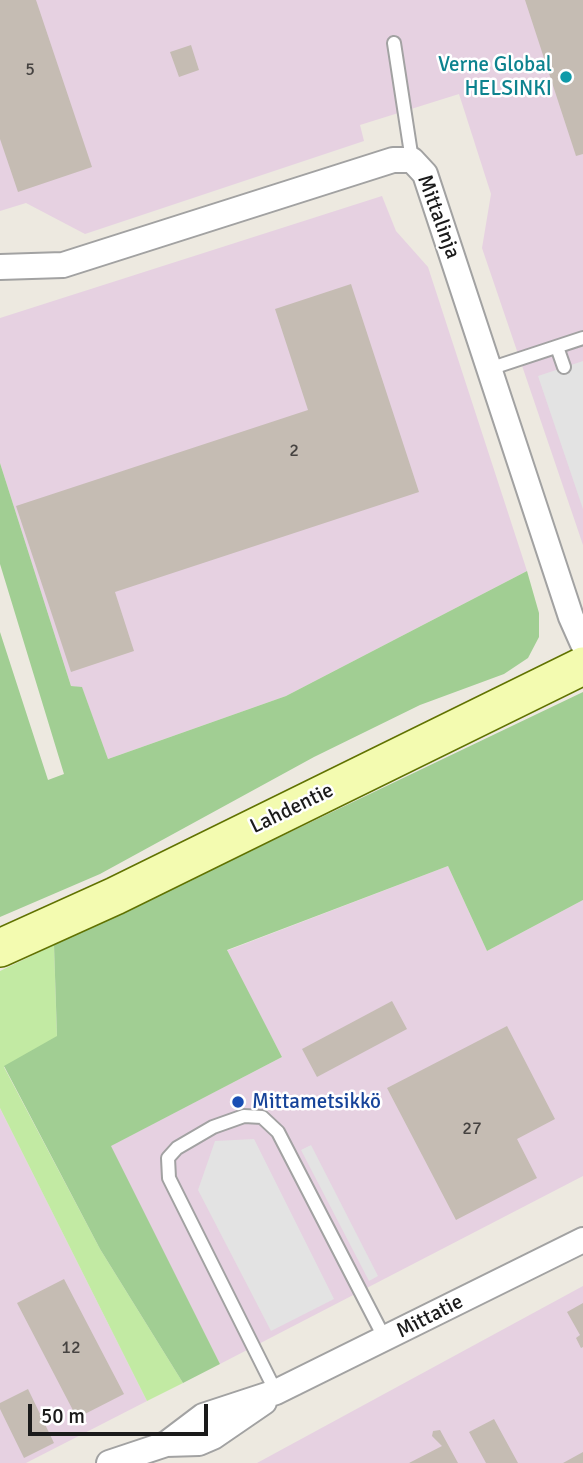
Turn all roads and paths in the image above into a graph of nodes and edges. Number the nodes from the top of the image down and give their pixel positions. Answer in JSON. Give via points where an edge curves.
{"nodes":[{"id":1,"x":394,"y":43,"type":"dead end"},
{"id":2,"x":412,"y":160,"type":"junction"},
{"id":3,"x":0,"y":267,"type":"edge"},
{"id":4,"x":583,"y":338,"type":"edge"},
{"id":5,"x":557,"y":347,"type":"junction"},
{"id":6,"x":564,"y":367,"type":"dead end"},
{"id":7,"x":489,"y":369,"type":"junction"},
{"id":8,"x":583,"y":643,"type":"edge"},
{"id":9,"x":583,"y":666,"type":"edge"},
{"id":10,"x":0,"y":948,"type":"edge"},
{"id":11,"x":583,"y":1240,"type":"edge"},
{"id":12,"x":386,"y":1340,"type":"junction"},
{"id":13,"x":276,"y":1392,"type":"junction"},
{"id":14,"x":109,"y":1463,"type":"edge"}],
"edges":[{"from":1,"to":2,"type":"lane"},
{"from":2,"to":3,"type":"street","name":"Mittalinja","via":[[393,160],[63,265]]},
{"from":2,"to":7,"type":"street","name":"Mittalinja","via":[[425,174]]},
{"from":4,"to":5,"type":"lane"},
{"from":5,"to":6,"type":"lane"},
{"from":5,"to":7,"type":"lane"},
{"from":7,"to":8,"type":"street","name":"Mittalinja"},
{"from":9,"to":10,"type":"main road","name":"Lahdentie","via":[[116,896]]},
{"from":11,"to":12,"type":"street","name":"Mittatie"},
{"from":12,"to":13,"type":"street","name":"Mittatie"},
{"from":12,"to":13,"type":"lane","via":[[278,1132],[262,1117],[244,1116],[213,1126],[168,1158],[169,1178]]},
{"from":13,"to":14,"type":"street","name":"Mittatie","via":[[208,1427],[199,1443],[166,1444]]}]}
